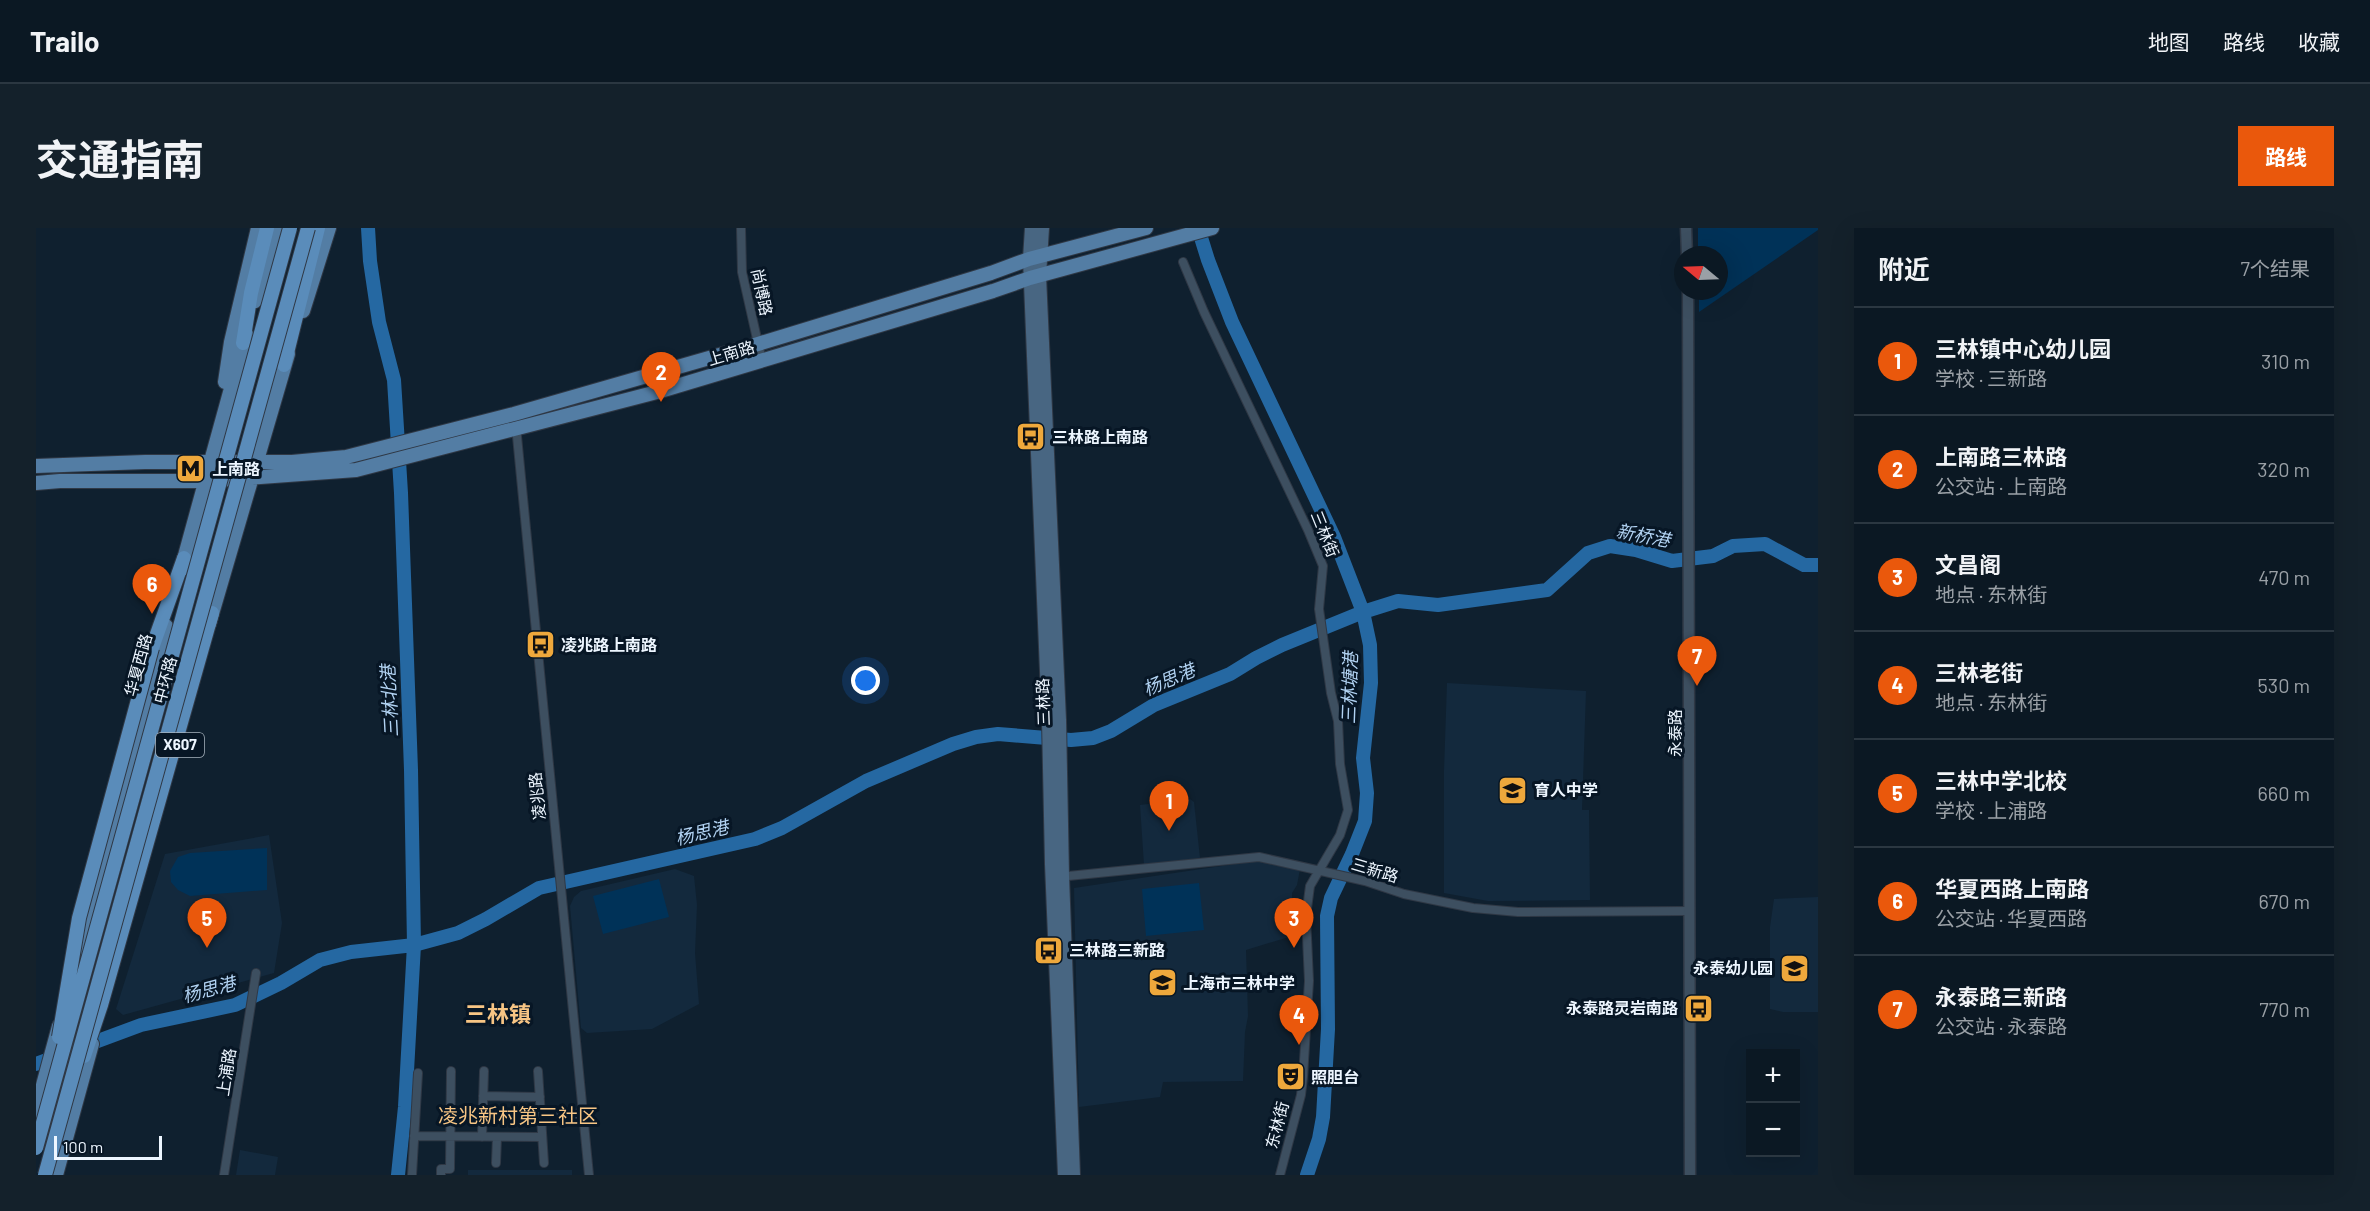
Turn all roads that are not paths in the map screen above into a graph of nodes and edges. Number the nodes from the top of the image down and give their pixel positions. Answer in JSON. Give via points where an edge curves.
{"nodes":[{"id":1,"x":258,"y":228,"type":"edge"},
{"id":2,"x":267,"y":228,"type":"edge"},
{"id":3,"x":276,"y":228,"type":"edge"},
{"id":4,"x":291,"y":228,"type":"edge"},
{"id":5,"x":310,"y":228,"type":"edge"},
{"id":6,"x":318,"y":228,"type":"edge"},
{"id":7,"x":329,"y":228,"type":"edge"},
{"id":8,"x":741,"y":228,"type":"edge"},
{"id":9,"x":1031,"y":228,"type":"edge"},
{"id":10,"x":1043,"y":228,"type":"edge"},
{"id":11,"x":1146,"y":228,"type":"edge"},
{"id":12,"x":1212,"y":228,"type":"edge"},
{"id":13,"x":1686,"y":228,"type":"edge"},
{"id":14,"x":1687,"y":246,"type":"edge"},
{"id":15,"x":1034,"y":258,"type":"junction"},
{"id":16,"x":1184,"y":262,"type":"dead end"},
{"id":17,"x":1035,"y":277,"type":"junction"},
{"id":18,"x":1688,"y":300,"type":"edge"},
{"id":19,"x":243,"y":343,"type":"junction"},
{"id":20,"x":758,"y":344,"type":"junction"},
{"id":21,"x":762,"y":361,"type":"junction"},
{"id":22,"x":284,"y":365,"type":"junction"},
{"id":23,"x":514,"y":414,"type":"junction"},
{"id":24,"x":516,"y":430,"type":"junction"},
{"id":25,"x":218,"y":432,"type":"junction"},
{"id":26,"x":255,"y":463,"type":"junction"},
{"id":27,"x":209,"y":464,"type":"junction"},
{"id":28,"x":36,"y":466,"type":"edge"},
{"id":29,"x":251,"y":478,"type":"junction"},
{"id":30,"x":205,"y":481,"type":"junction"},
{"id":31,"x":36,"y":483,"type":"edge"},
{"id":32,"x":184,"y":558,"type":"junction"},
{"id":33,"x":212,"y":613,"type":"junction"},
{"id":34,"x":1322,"y":870,"type":"junction"},
{"id":35,"x":1058,"y":877,"type":"junction"},
{"id":36,"x":1689,"y":911,"type":"junction"},
{"id":37,"x":256,"y":973,"type":"dead end"},
{"id":38,"x":451,"y":1071,"type":"dead end"},
{"id":39,"x":484,"y":1071,"type":"dead end"},
{"id":40,"x":538,"y":1071,"type":"dead end"},
{"id":41,"x":418,"y":1073,"type":"dead end"},
{"id":42,"x":48,"y":1084,"type":"junction"},
{"id":43,"x":483,"y":1096,"type":"junction"},
{"id":44,"x":540,"y":1097,"type":"junction"},
{"id":45,"x":36,"y":1111,"type":"edge"},
{"id":46,"x":583,"y":1113,"type":"junction"},
{"id":47,"x":541,"y":1118,"type":"junction"},
{"id":48,"x":414,"y":1136,"type":"junction"},
{"id":49,"x":451,"y":1137,"type":"junction"},
{"id":50,"x":482,"y":1137,"type":"junction"},
{"id":51,"x":497,"y":1137,"type":"junction"},
{"id":52,"x":542,"y":1137,"type":"junction"},
{"id":53,"x":36,"y":1148,"type":"edge"},
{"id":54,"x":544,"y":1163,"type":"dead end"},
{"id":55,"x":496,"y":1164,"type":"dead end"},
{"id":56,"x":45,"y":1175,"type":"edge"},
{"id":57,"x":56,"y":1175,"type":"edge"},
{"id":58,"x":224,"y":1175,"type":"edge"},
{"id":59,"x":412,"y":1175,"type":"edge"},
{"id":60,"x":441,"y":1175,"type":"edge"},
{"id":61,"x":589,"y":1175,"type":"edge"},
{"id":62,"x":1064,"y":1175,"type":"edge"},
{"id":63,"x":1074,"y":1175,"type":"edge"},
{"id":64,"x":1280,"y":1175,"type":"edge"},
{"id":65,"x":1690,"y":1175,"type":"edge"}],
"edges":[{"from":1,"to":25,"type":"main road","via":[[231,342]]},
{"from":2,"to":19,"type":"highway"},
{"from":3,"to":19,"type":"main road","name":"华夏西路","number":"X607"},
{"from":4,"to":42,"type":"highway","name":"中环路","bridge":true},
{"from":5,"to":26,"type":"main road","via":[[267,388]]},
{"from":5,"to":56,"type":"highway","name":"中环路","bridge":true},
{"from":6,"to":22,"type":"highway"},
{"from":7,"to":22,"type":"main road","number":"X607"},
{"from":8,"to":20,"type":"street","name":"尚博路","via":[[742,272]]},
{"from":9,"to":15,"type":"main road","name":"三林路"},
{"from":10,"to":15,"type":"main road","name":"三林路"},
{"from":11,"to":15,"type":"main road","name":"上南路"},
{"from":12,"to":17,"type":"main road","name":"上南路"},
{"from":13,"to":14,"type":"street"},
{"from":15,"to":17,"type":"main road","name":"三林路"},
{"from":15,"to":20,"type":"main road","name":"上南路"},
{"from":16,"to":34,"type":"street","name":"三林街","via":[[1322,560],[1319,609],[1348,810]]},
{"from":17,"to":21,"type":"main road","name":"上南路"},
{"from":17,"to":35,"type":"main road","name":"三林路"},
{"from":18,"to":36,"type":"street","name":"永泰路"},
{"from":19,"to":25,"type":"main road","name":"华夏西路","number":"X607"},
{"from":20,"to":21,"type":"street","name":"尚博路"},
{"from":20,"to":23,"type":"main road","name":"上南路"},
{"from":21,"to":24,"type":"main road","name":"上南路"},
{"from":22,"to":26,"type":"main road","number":"X607"},
{"from":23,"to":24,"type":"street","name":"凌兆路"},
{"from":23,"to":26,"type":"main road","name":"上南路","via":[[346,457]]},
{"from":24,"to":29,"type":"main road","name":"上南路","via":[[356,470]]},
{"from":24,"to":46,"type":"street","name":"凌兆路"},
{"from":25,"to":27,"type":"main road","name":"华夏西路","number":"X607"},
{"from":26,"to":27,"type":"main road","name":"上南路"},
{"from":26,"to":29,"type":"main road","number":"X607"},
{"from":27,"to":28,"type":"main road","name":"上南路"},
{"from":27,"to":30,"type":"main road","name":"华夏西路","number":"X607"},
{"from":29,"to":30,"type":"main road","name":"上南路"},
{"from":29,"to":33,"type":"main road","number":"X607"},
{"from":30,"to":31,"type":"main road","name":"上南路"},
{"from":30,"to":32,"type":"main road","name":"华夏西路","number":"X607"},
{"from":32,"to":42,"type":"main road","name":"华夏西路","number":"X607","via":[[64,1005]]},
{"from":32,"to":42,"type":"highway","bridge":true,"via":[[152,648],[79,918]]},
{"from":33,"to":56,"type":"highway","bridge":true,"via":[[101,1005]]},
{"from":33,"to":57,"type":"main road","number":"X607","via":[[181,741]]},
{"from":34,"to":35,"type":"street","name":"三新路","via":[[1259,857]]},
{"from":34,"to":36,"type":"street","name":"三新路","via":[[1404,894],[1494,911]]},
{"from":34,"to":64,"type":"street","name":"东林街","via":[[1310,886],[1306,916],[1309,981],[1301,1095]]},
{"from":35,"to":62,"type":"main road","name":"三林路"},
{"from":35,"to":63,"type":"main road","name":"三林路","via":[[1069,989]]},
{"from":36,"to":65,"type":"street","name":"永泰路"},
{"from":37,"to":58,"type":"street","name":"上浦路"},
{"from":38,"to":49,"type":"street"},
{"from":39,"to":43,"type":"street"},
{"from":40,"to":44,"type":"street"},
{"from":41,"to":48,"type":"street"},
{"from":42,"to":45,"type":"main road","name":"华夏西路","number":"X607"},
{"from":42,"to":53,"type":"highway","name":"中环路","bridge":true},
{"from":43,"to":44,"type":"street"},
{"from":43,"to":50,"type":"street"},
{"from":44,"to":47,"type":"street"},
{"from":46,"to":47,"type":"street"},
{"from":46,"to":61,"type":"street","name":"凌兆路"},
{"from":47,"to":52,"type":"street"},
{"from":48,"to":49,"type":"street"},
{"from":48,"to":59,"type":"street"},
{"from":49,"to":50,"type":"street"},
{"from":49,"to":60,"type":"street","via":[[450,1169],[441,1169]]},
{"from":50,"to":51,"type":"street"},
{"from":51,"to":52,"type":"street"},
{"from":51,"to":55,"type":"street"},
{"from":52,"to":54,"type":"street"}]}
